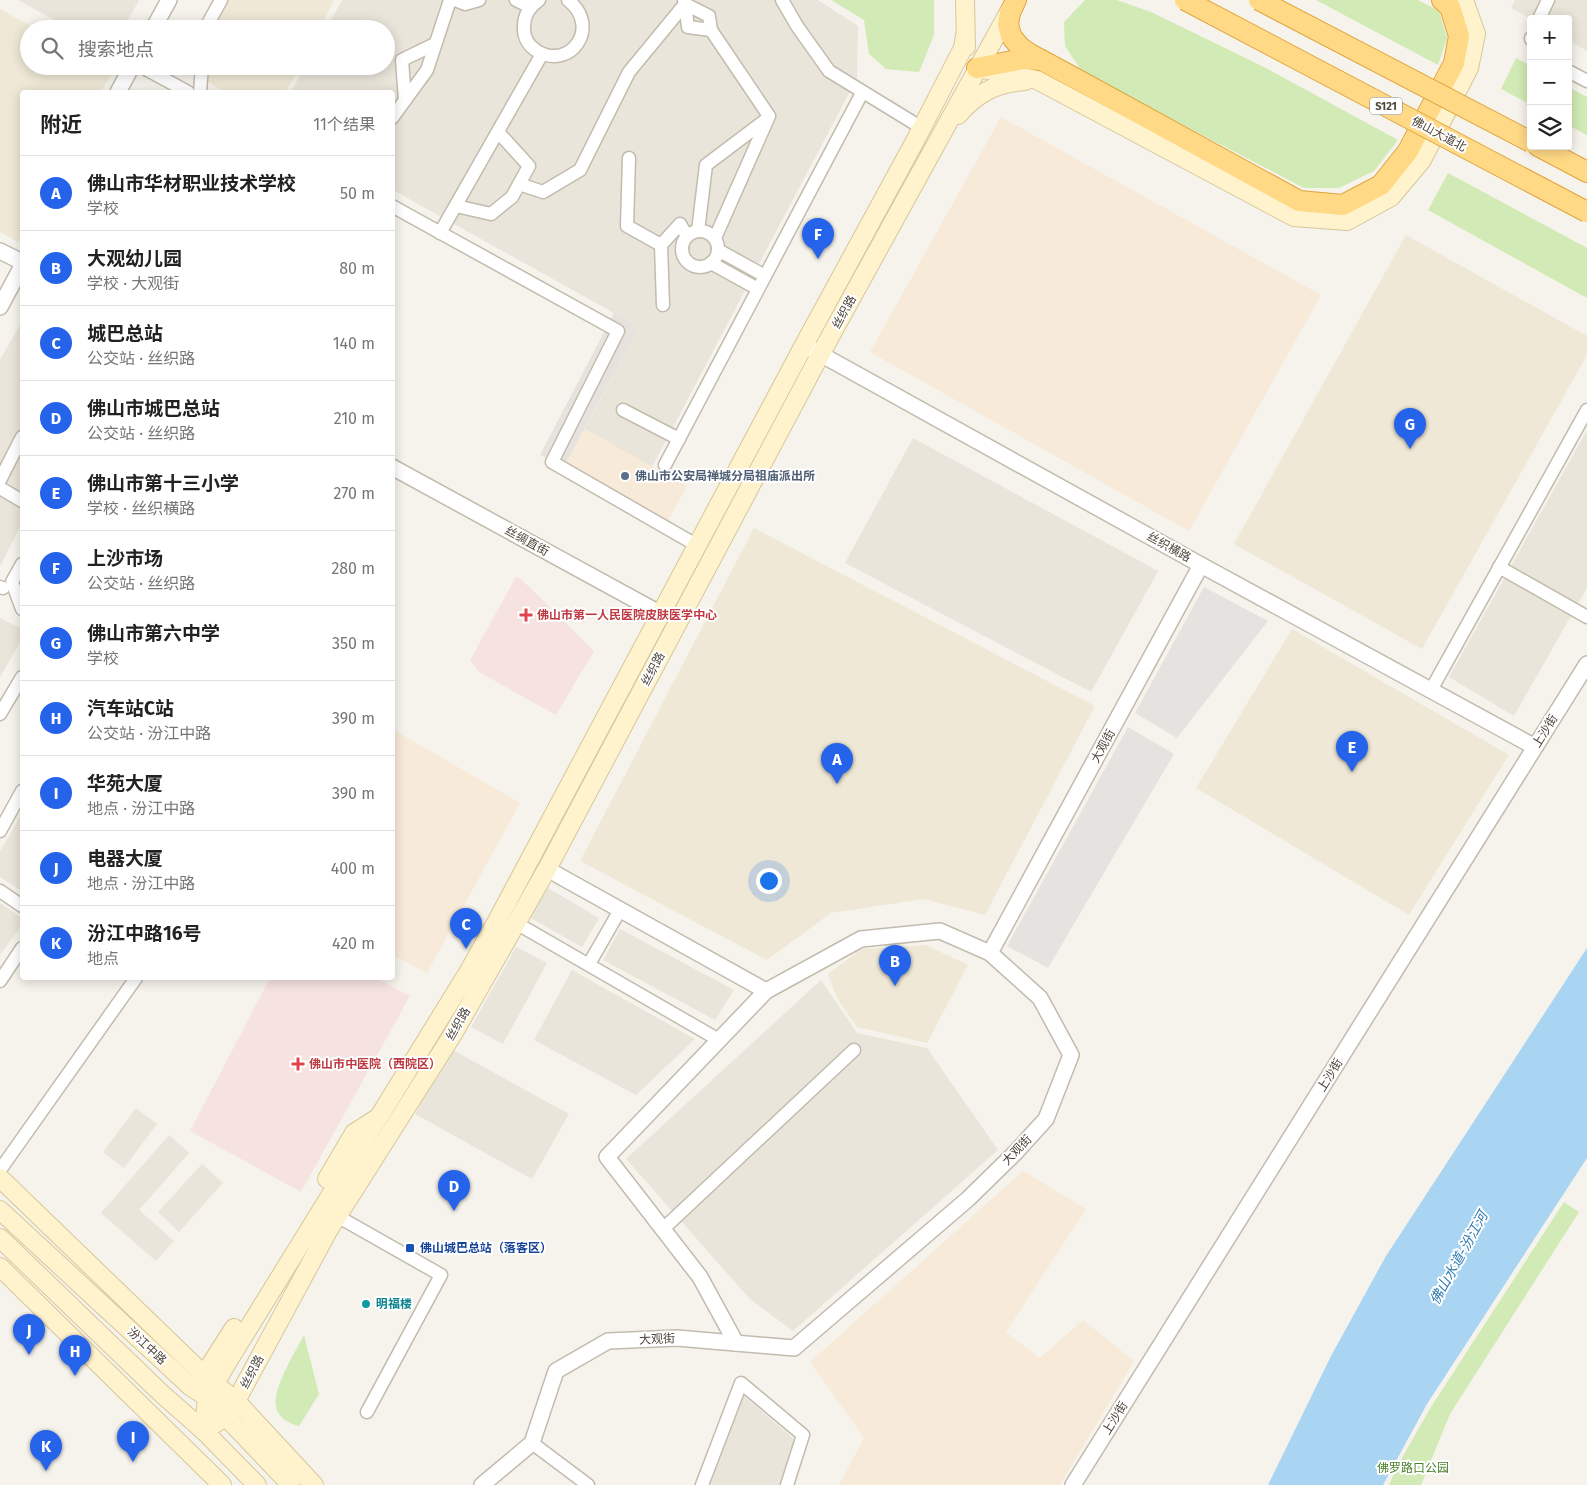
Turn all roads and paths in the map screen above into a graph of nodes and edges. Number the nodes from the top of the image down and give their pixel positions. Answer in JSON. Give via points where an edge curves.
{"nodes":[{"id":1,"x":169,"y":0,"type":"edge"},
{"id":2,"x":221,"y":0,"type":"edge"},
{"id":3,"x":450,"y":0,"type":"edge"},
{"id":4,"x":455,"y":0,"type":"edge"},
{"id":5,"x":480,"y":0,"type":"edge"},
{"id":6,"x":516,"y":0,"type":"edge"},
{"id":7,"x":568,"y":0,"type":"edge"},
{"id":8,"x":782,"y":0,"type":"edge"},
{"id":9,"x":965,"y":0,"type":"edge"},
{"id":10,"x":1184,"y":0,"type":"edge"},
{"id":11,"x":1259,"y":0,"type":"edge"},
{"id":12,"x":1442,"y":0,"type":"edge"},
{"id":13,"x":1464,"y":0,"type":"edge"},
{"id":14,"x":1548,"y":0,"type":"edge"},
{"id":15,"x":1015,"y":1,"type":"edge"},
{"id":16,"x":684,"y":2,"type":"edge"},
{"id":17,"x":535,"y":3,"type":"edge"},
{"id":18,"x":1541,"y":15,"type":"edge"},
{"id":19,"x":158,"y":20,"type":"edge"},
{"id":20,"x":210,"y":20,"type":"edge"},
{"id":21,"x":711,"y":30,"type":"junction"},
{"id":22,"x":965,"y":36,"type":"junction"},
{"id":23,"x":435,"y":44,"type":"junction"},
{"id":24,"x":542,"y":54,"type":"junction"},
{"id":25,"x":977,"y":68,"type":"junction"},
{"id":26,"x":1039,"y":70,"type":"junction"},
{"id":27,"x":1572,"y":73,"type":"edge"},
{"id":28,"x":127,"y":75,"type":"edge"},
{"id":29,"x":157,"y":75,"type":"edge"},
{"id":30,"x":201,"y":75,"type":"edge"},
{"id":31,"x":1587,"y":81,"type":"edge"},
{"id":32,"x":119,"y":90,"type":"edge"},
{"id":33,"x":184,"y":90,"type":"edge"},
{"id":34,"x":200,"y":90,"type":"edge"},
{"id":35,"x":862,"y":92,"type":"junction"},
{"id":36,"x":405,"y":100,"type":"junction"},
{"id":37,"x":395,"y":114,"type":"edge"},
{"id":38,"x":769,"y":116,"type":"junction"},
{"id":39,"x":922,"y":128,"type":"junction"},
{"id":40,"x":498,"y":132,"type":"junction"},
{"id":41,"x":942,"y":132,"type":"junction"},
{"id":42,"x":1527,"y":140,"type":"edge"},
{"id":43,"x":1546,"y":150,"type":"edge"},
{"id":44,"x":629,"y":158,"type":"dead end"},
{"id":45,"x":1587,"y":172,"type":"edge"},
{"id":46,"x":519,"y":184,"type":"junction"},
{"id":47,"x":456,"y":206,"type":"junction"},
{"id":48,"x":395,"y":208,"type":"edge"},
{"id":49,"x":1587,"y":212,"type":"edge"},
{"id":50,"x":440,"y":232,"type":"junction"},
{"id":51,"x":693,"y":234,"type":"junction"},
{"id":52,"x":716,"y":244,"type":"junction"},
{"id":53,"x":661,"y":245,"type":"junction"},
{"id":54,"x":0,"y":251,"type":"edge"},
{"id":55,"x":20,"y":261,"type":"edge"},
{"id":56,"x":711,"y":263,"type":"junction"},
{"id":57,"x":20,"y":270,"type":"edge"},
{"id":58,"x":765,"y":276,"type":"junction"},
{"id":59,"x":758,"y":289,"type":"junction"},
{"id":60,"x":663,"y":306,"type":"dead end"},
{"id":61,"x":0,"y":307,"type":"edge"},
{"id":62,"x":804,"y":345,"type":"junction"},
{"id":63,"x":820,"y":354,"type":"junction"},
{"id":64,"x":623,"y":410,"type":"dead end"},
{"id":65,"x":1587,"y":410,"type":"edge"},
{"id":66,"x":679,"y":439,"type":"junction"},
{"id":67,"x":20,"y":441,"type":"edge"},
{"id":68,"x":665,"y":465,"type":"dead end"},
{"id":69,"x":395,"y":469,"type":"edge"},
{"id":70,"x":0,"y":480,"type":"edge"},
{"id":71,"x":0,"y":488,"type":"edge"},
{"id":72,"x":20,"y":500,"type":"edge"},
{"id":73,"x":698,"y":546,"type":"junction"},
{"id":74,"x":1201,"y":565,"type":"junction"},
{"id":75,"x":1499,"y":567,"type":"junction"},
{"id":76,"x":20,"y":568,"type":"edge"},
{"id":77,"x":20,"y":604,"type":"edge"},
{"id":78,"x":661,"y":614,"type":"junction"},
{"id":79,"x":1587,"y":617,"type":"edge"},
{"id":80,"x":1587,"y":664,"type":"edge"},
{"id":81,"x":20,"y":680,"type":"edge"},
{"id":82,"x":1431,"y":690,"type":"junction"},
{"id":83,"x":0,"y":714,"type":"edge"},
{"id":84,"x":1535,"y":747,"type":"junction"},
{"id":85,"x":20,"y":795,"type":"edge"},
{"id":86,"x":0,"y":831,"type":"edge"},
{"id":87,"x":546,"y":870,"type":"junction"},
{"id":88,"x":0,"y":891,"type":"edge"},
{"id":89,"x":20,"y":905,"type":"edge"},
{"id":90,"x":620,"y":910,"type":"junction"},
{"id":91,"x":516,"y":923,"type":"junction"},
{"id":92,"x":20,"y":951,"type":"edge"},
{"id":93,"x":990,"y":953,"type":"junction"},
{"id":94,"x":589,"y":964,"type":"junction"},
{"id":95,"x":135,"y":980,"type":"edge"},
{"id":96,"x":0,"y":981,"type":"edge"},
{"id":97,"x":766,"y":991,"type":"junction"},
{"id":98,"x":719,"y":1040,"type":"junction"},
{"id":99,"x":854,"y":1050,"type":"dead end"},
{"id":100,"x":0,"y":1170,"type":"edge"},
{"id":101,"x":0,"y":1178,"type":"edge"},
{"id":102,"x":0,"y":1210,"type":"edge"},
{"id":103,"x":337,"y":1216,"type":"junction"},
{"id":104,"x":663,"y":1229,"type":"junction"},
{"id":105,"x":0,"y":1238,"type":"edge"},
{"id":106,"x":0,"y":1267,"type":"edge"},
{"id":107,"x":736,"y":1343,"type":"junction"},
{"id":108,"x":204,"y":1386,"type":"junction"},
{"id":109,"x":236,"y":1401,"type":"junction"},
{"id":110,"x":367,"y":1412,"type":"dead end"},
{"id":111,"x":225,"y":1417,"type":"junction"},
{"id":112,"x":204,"y":1431,"type":"junction"},
{"id":113,"x":532,"y":1443,"type":"junction"},
{"id":114,"x":222,"y":1485,"type":"edge"},
{"id":115,"x":257,"y":1485,"type":"edge"},
{"id":116,"x":291,"y":1485,"type":"edge"},
{"id":117,"x":314,"y":1485,"type":"edge"},
{"id":118,"x":482,"y":1485,"type":"edge"},
{"id":119,"x":588,"y":1485,"type":"edge"},
{"id":120,"x":702,"y":1485,"type":"edge"},
{"id":121,"x":787,"y":1485,"type":"edge"},
{"id":122,"x":1073,"y":1485,"type":"edge"}],
"edges":[{"from":1,"to":19,"type":"street"},
{"from":2,"to":20,"type":"street"},
{"from":3,"to":23,"type":"street"},
{"from":4,"to":5,"type":"street","via":[[465,4]]},
{"from":6,"to":17,"type":"street"},
{"from":7,"to":24,"type":"street","via":[[581,15],[582,35],[570,51],[560,56]]},
{"from":8,"to":35,"type":"street","via":[[829,70]]},
{"from":9,"to":22,"type":"main road"},
{"from":10,"to":49,"type":"highway","name":"佛山大道北","number":"S121","bridge":true},
{"from":11,"to":42,"type":"highway","bridge":true},
{"from":12,"to":26,"type":"highway","via":[[1450,7],[1459,36],[1454,63],[1408,151],[1381,184],[1344,205],[1299,201],[1069,75]]},
{"from":13,"to":26,"type":"main road","via":[[1476,34],[1469,68],[1422,160],[1391,197],[1347,221],[1294,217]]},
{"from":14,"to":18,"type":"street"},
{"from":15,"to":25,"type":"main road","name":"丝织路"},
{"from":15,"to":26,"type":"highway","via":[[1008,24],[1011,36]]},
{"from":16,"to":21,"type":"street","via":[[709,16]]},
{"from":16,"to":21,"type":"street","via":[[688,26]]},
{"from":16,"to":46,"type":"street","via":[[629,72],[580,170],[543,192]]},
{"from":17,"to":24,"type":"street","via":[[526,15],[524,34],[534,49]]},
{"from":21,"to":38,"type":"street"},
{"from":22,"to":25,"type":"main road","via":[[967,53]]},
{"from":22,"to":39,"type":"main road","via":[[963,48]]},
{"from":23,"to":36,"type":"street","via":[[426,70]]},
{"from":23,"to":36,"type":"street","via":[[402,60]]},
{"from":24,"to":40,"type":"street"},
{"from":25,"to":26,"type":"highway","via":[[1023,59]]},
{"from":25,"to":39,"type":"main road","via":[[934,111]]},
{"from":25,"to":41,"type":"main road","name":"丝织路"},
{"from":26,"to":41,"type":"main road","via":[[980,94]]},
{"from":27,"to":31,"type":"street"},
{"from":28,"to":32,"type":"street"},
{"from":29,"to":33,"type":"street"},
{"from":30,"to":34,"type":"street"},
{"from":35,"to":39,"type":"street"},
{"from":35,"to":58,"type":"street"},
{"from":36,"to":37,"type":"street"},
{"from":38,"to":51,"type":"street","via":[[706,165]]},
{"from":38,"to":52,"type":"street"},
{"from":39,"to":62,"type":"main road","name":"丝织路"},
{"from":40,"to":46,"type":"street","via":[[530,166]]},
{"from":40,"to":47,"type":"street"},
{"from":41,"to":63,"type":"main road","name":"丝织路"},
{"from":43,"to":45,"type":"highway"},
{"from":44,"to":53,"type":"street","via":[[627,226]]},
{"from":46,"to":47,"type":"street","via":[[512,197],[491,214]]},
{"from":47,"to":50,"type":"street"},
{"from":48,"to":50,"type":"street"},
{"from":50,"to":73,"type":"street","via":[[618,331],[552,462]]},
{"from":51,"to":52,"type":"street","via":[[710,234]]},
{"from":51,"to":53,"type":"street","via":[[680,224]]},
{"from":51,"to":56,"type":"street","via":[[682,247],[684,259],[700,267]]},
{"from":52,"to":56,"type":"street","via":[[717,255]]},
{"from":52,"to":58,"type":"street"},
{"from":53,"to":60,"type":"street"},
{"from":54,"to":55,"type":"street"},
{"from":56,"to":59,"type":"street"},
{"from":57,"to":61,"type":"street"},
{"from":58,"to":59,"type":"street"},
{"from":59,"to":66,"type":"street"},
{"from":62,"to":63,"type":"street","name":"丝织横路"},
{"from":62,"to":73,"type":"main road","name":"丝织路"},
{"from":63,"to":74,"type":"street","name":"丝织横路"},
{"from":63,"to":87,"type":"main road","name":"丝织路"},
{"from":64,"to":66,"type":"street"},
{"from":65,"to":75,"type":"street"},
{"from":66,"to":68,"type":"street"},
{"from":67,"to":70,"type":"street"},
{"from":69,"to":78,"type":"street","name":"丝绸直街"},
{"from":71,"to":72,"type":"street"},
{"from":73,"to":78,"type":"main road","name":"丝织路"},
{"from":74,"to":82,"type":"street","name":"丝织横路"},
{"from":74,"to":93,"type":"street","name":"大观街"},
{"from":75,"to":79,"type":"street"},
{"from":75,"to":82,"type":"street"},
{"from":76,"to":77,"type":"street","via":[[12,582]]},
{"from":78,"to":108,"type":"main road","name":"丝织路","via":[[469,971],[380,1116],[354,1133]]},
{"from":80,"to":84,"type":"street","name":"上沙街"},
{"from":81,"to":83,"type":"street"},
{"from":82,"to":84,"type":"street","name":"丝织横路"},
{"from":84,"to":122,"type":"street","name":"上沙街"},
{"from":85,"to":86,"type":"street"},
{"from":87,"to":90,"type":"street"},
{"from":87,"to":91,"type":"main road","name":"丝织路"},
{"from":88,"to":89,"type":"street"},
{"from":90,"to":94,"type":"street"},
{"from":90,"to":97,"type":"street"},
{"from":91,"to":94,"type":"street"},
{"from":91,"to":103,"type":"main road","name":"丝织路","via":[[453,1034]]},
{"from":92,"to":96,"type":"street"},
{"from":93,"to":97,"type":"street","via":[[940,931],[861,939]]},
{"from":93,"to":107,"type":"street","name":"大观街","via":[[1040,998],[1071,1055],[1046,1119],[968,1199],[794,1348]]},
{"from":94,"to":98,"type":"street"},
{"from":95,"to":100,"type":"street"},
{"from":97,"to":98,"type":"street"},
{"from":98,"to":104,"type":"street","via":[[607,1157]]},
{"from":99,"to":104,"type":"street"},
{"from":101,"to":108,"type":"main road"},
{"from":102,"to":108,"type":"main road","name":"汾江中路"},
{"from":103,"to":109,"type":"main road","name":"丝织路"},
{"from":103,"to":110,"type":"street","via":[[441,1275]]},
{"from":104,"to":107,"type":"street","via":[[700,1276]]},
{"from":105,"to":112,"type":"main road","name":"汾江中路"},
{"from":106,"to":114,"type":"main road"},
{"from":107,"to":113,"type":"street","name":"大观街","via":[[677,1338],[608,1342],[556,1371]]},
{"from":108,"to":109,"type":"main road"},
{"from":108,"to":111,"type":"main road","name":"汾江中路"},
{"from":108,"to":112,"type":"main road"},
{"from":109,"to":111,"type":"main road","name":"丝织路"},
{"from":109,"to":117,"type":"main road"},
{"from":111,"to":112,"type":"main road","name":"丝织路"},
{"from":111,"to":116,"type":"main road","name":"汾江中路"},
{"from":112,"to":115,"type":"main road","name":"汾江中路"},
{"from":113,"to":118,"type":"street"},
{"from":113,"to":119,"type":"street"},
{"from":120,"to":121,"type":"street","via":[[741,1383],[803,1435]]}]}
